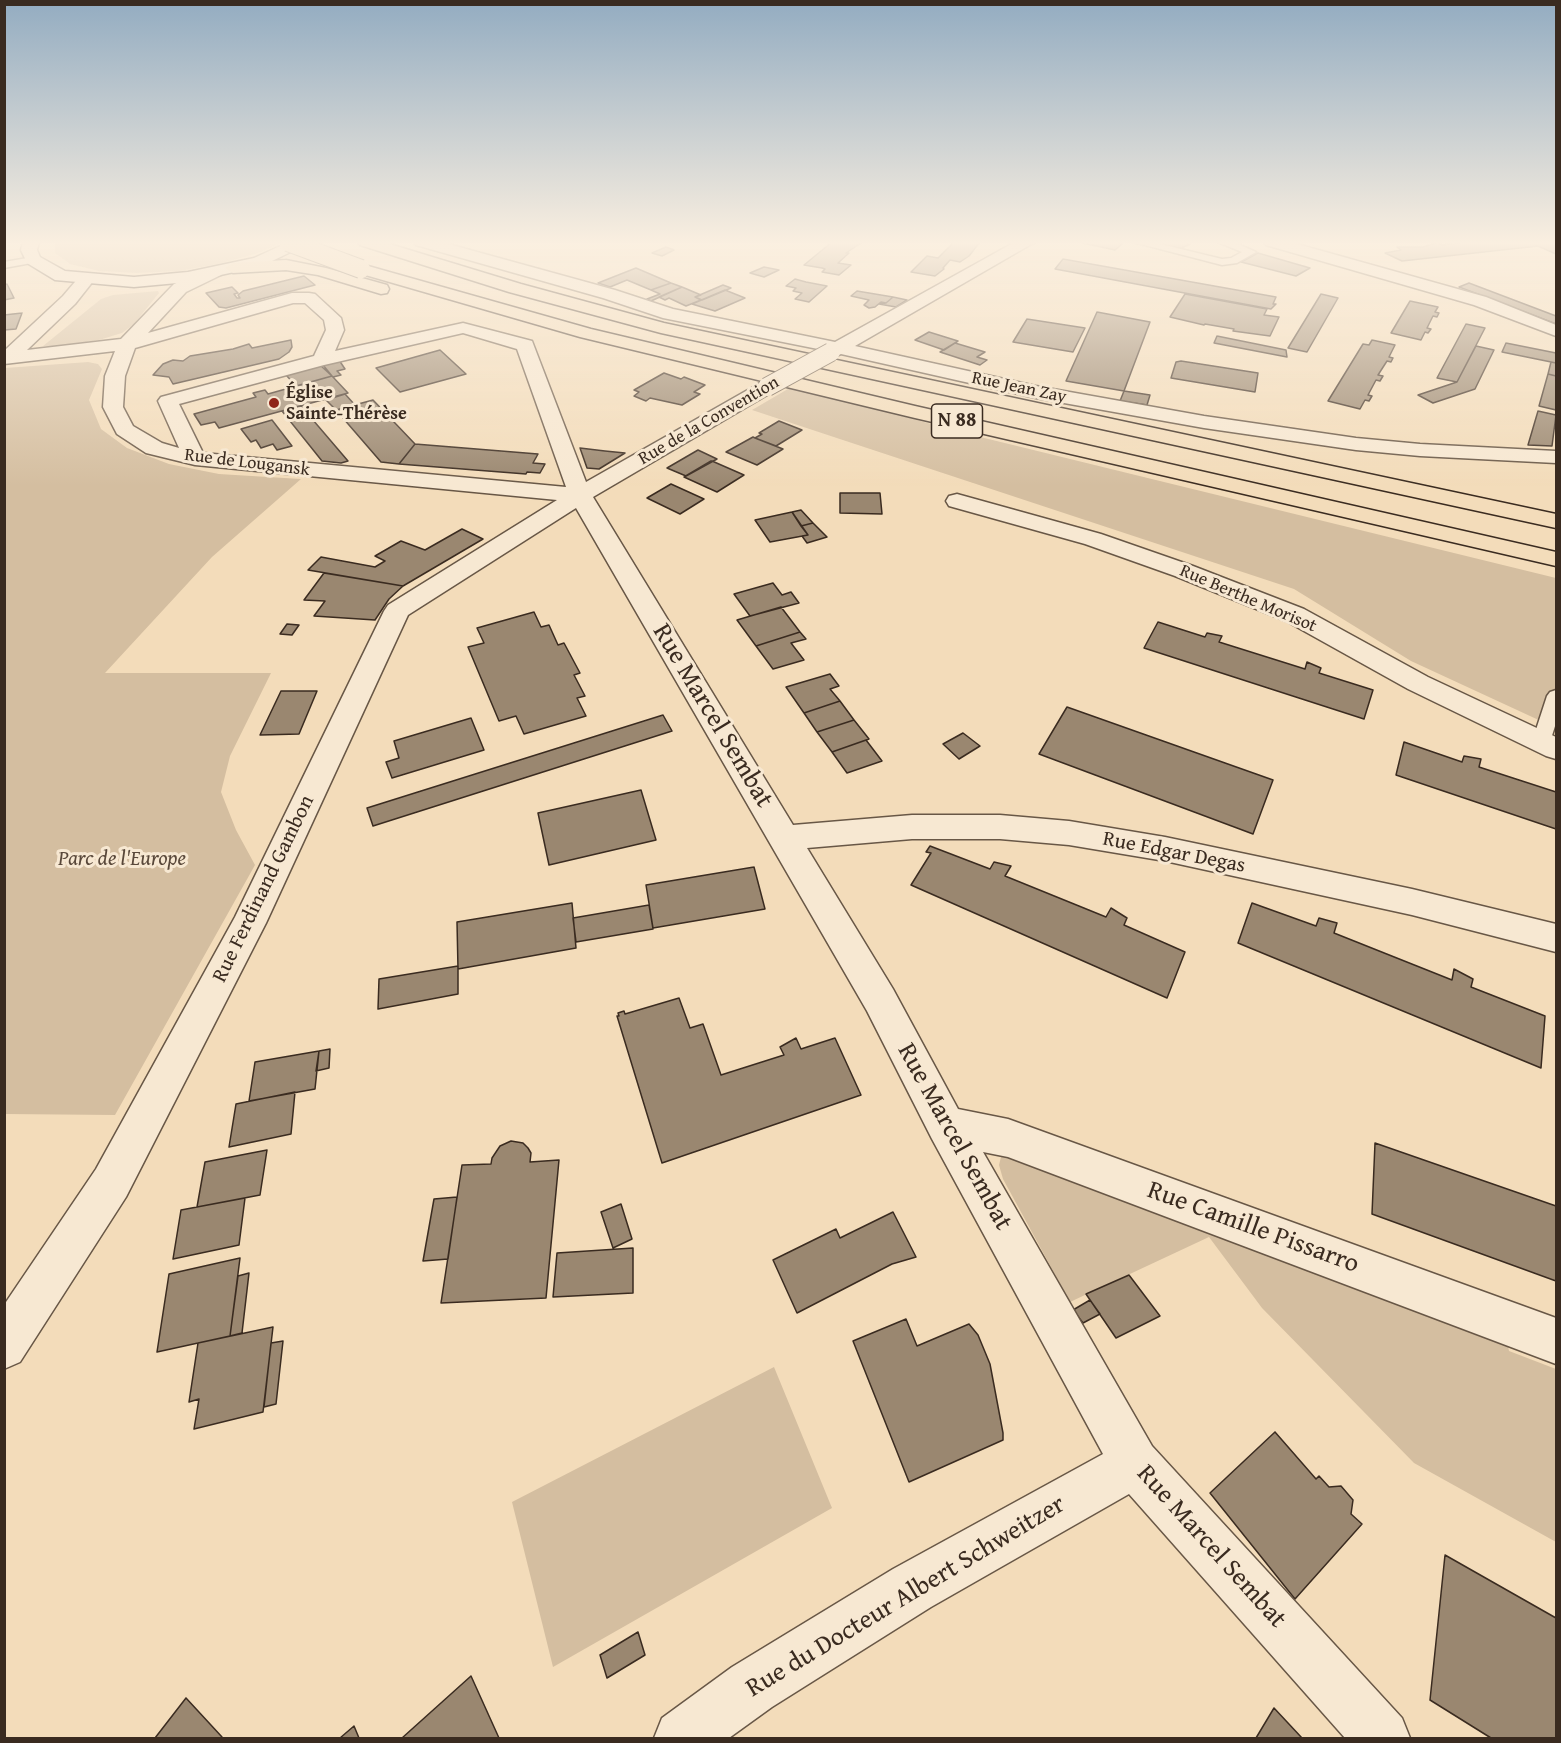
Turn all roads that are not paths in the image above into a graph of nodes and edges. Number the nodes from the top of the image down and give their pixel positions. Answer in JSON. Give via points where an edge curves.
{"nodes":[{"id":1,"x":44,"y":323,"type":"edge"},
{"id":2,"x":147,"y":323,"type":"edge"},
{"id":3,"x":196,"y":323,"type":"edge"},
{"id":4,"x":333,"y":323,"type":"edge"},
{"id":5,"x":503,"y":323,"type":"edge"},
{"id":6,"x":552,"y":323,"type":"edge"},
{"id":7,"x":646,"y":323,"type":"edge"},
{"id":8,"x":712,"y":323,"type":"edge"},
{"id":9,"x":882,"y":323,"type":"edge"},
{"id":10,"x":1537,"y":323,"type":"edge"},
{"id":11,"x":1557,"y":331,"type":"edge"},
{"id":12,"x":586,"y":333,"type":"junction"},
{"id":13,"x":127,"y":344,"type":"junction"},
{"id":14,"x":834,"y":350,"type":"junction"},
{"id":15,"x":7,"y":357,"type":"edge"},
{"id":16,"x":321,"y":360,"type":"junction"},
{"id":17,"x":1557,"y":457,"type":"edge"},
{"id":18,"x":195,"y":459,"type":"junction"},
{"id":19,"x":580,"y":495,"type":"junction"},
{"id":20,"x":957,"y":501,"type":"dead end"},
{"id":21,"x":1557,"y":521,"type":"edge"},
{"id":22,"x":1557,"y":559,"type":"edge"},
{"id":23,"x":1557,"y":696,"type":"edge"},
{"id":24,"x":1549,"y":746,"type":"edge"},
{"id":25,"x":785,"y":838,"type":"junction"},
{"id":26,"x":1557,"y":938,"type":"edge"},
{"id":27,"x":946,"y":1126,"type":"junction"},
{"id":28,"x":1557,"y":1341,"type":"edge"},
{"id":29,"x":4,"y":1346,"type":"edge"},
{"id":30,"x":1135,"y":1462,"type":"junction"},
{"id":31,"x":682,"y":1738,"type":"edge"},
{"id":32,"x":1382,"y":1738,"type":"edge"}],
"edges":[{"from":1,"to":15,"type":"street"},
{"from":2,"to":13,"type":"street","name":"Rue de Lougansk"},
{"from":3,"to":13,"type":"street"},
{"from":4,"to":16,"type":"street","via":[[335,330]]},
{"from":5,"to":12,"type":"highway","via":[[530,331]]},
{"from":6,"to":12,"type":"highway","number":"N 88","bridge":true},
{"from":7,"to":21,"type":"highway","number":"N 88"},
{"from":8,"to":14,"type":"street","name":"Rue Jean Zay"},
{"from":9,"to":14,"type":"street","name":"Rue de la Convention"},
{"from":10,"to":11,"type":"street"},
{"from":12,"to":22,"type":"highway","number":"N 88"},
{"from":13,"to":15,"type":"street"},
{"from":13,"to":18,"type":"street","name":"Rue de Lougansk","via":[[115,376],[113,407],[124,430],[154,448]]},
{"from":14,"to":17,"type":"street","name":"Rue Jean Zay","via":[[1036,392],[1263,431],[1420,450]]},
{"from":14,"to":19,"type":"street","name":"Rue de la Convention","bridge":true},
{"from":16,"to":18,"type":"street","via":[[168,401]]},
{"from":16,"to":19,"type":"street","name":"Rue Marcel Sembat","via":[[463,328],[525,345]]},
{"from":18,"to":19,"type":"street","name":"Rue de Lougansk"},
{"from":19,"to":25,"type":"street","name":"Rue Marcel Sembat"},
{"from":19,"to":29,"type":"street","name":"Rue Ferdinand Gambon","via":[[397,611],[249,923],[111,1183]]},
{"from":20,"to":24,"type":"street","name":"Rue Berthe Morisot","via":[[1093,539],[1295,615],[1418,683]]},
{"from":23,"to":24,"type":"lane"},
{"from":25,"to":26,"type":"street","name":"Rue Edgar Degas","via":[[912,827],[1000,827],[1069,833],[1165,849],[1412,902]]},
{"from":25,"to":27,"type":"street","name":"Rue Marcel Sembat","via":[[880,1000]]},
{"from":27,"to":28,"type":"street","name":"Rue Camille Pissarro","via":[[1008,1138]]},
{"from":27,"to":30,"type":"street","name":"Rue Marcel Sembat"},
{"from":30,"to":31,"type":"street","name":"Rue du Docteur Albert Schweitzer","via":[[912,1588],[753,1687]]},
{"from":30,"to":32,"type":"street","name":"Rue Marcel Sembat"}]}
